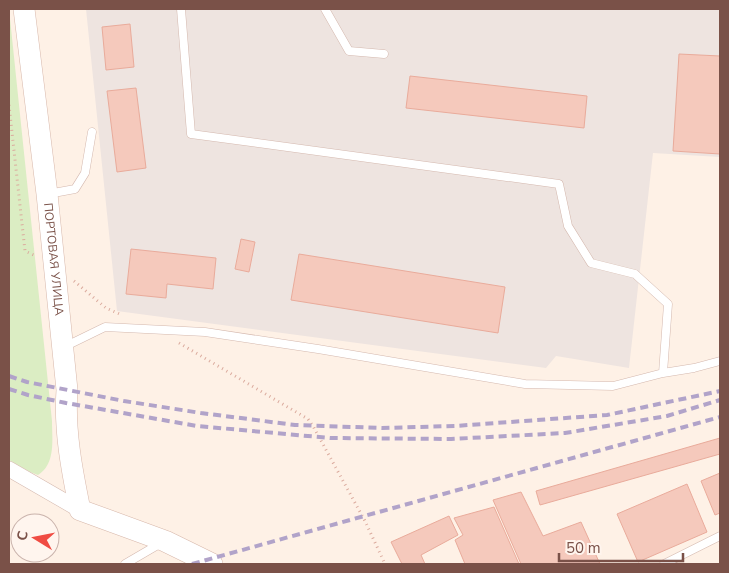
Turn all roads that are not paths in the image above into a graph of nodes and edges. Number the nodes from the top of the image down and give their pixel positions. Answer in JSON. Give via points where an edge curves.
{"nodes":[{"id":1,"x":24,"y":9,"type":"edge"},
{"id":2,"x":181,"y":9,"type":"edge"},
{"id":3,"x":325,"y":9,"type":"edge"},
{"id":4,"x":384,"y":54,"type":"dead end"},
{"id":5,"x":92,"y":132,"type":"dead end"},
{"id":6,"x":46,"y":194,"type":"junction"},
{"id":7,"x":62,"y":348,"type":"junction"},
{"id":8,"x":720,"y":361,"type":"edge"},
{"id":9,"x":663,"y":373,"type":"junction"},
{"id":10,"x":9,"y":469,"type":"edge"},
{"id":11,"x":80,"y":510,"type":"junction"},
{"id":12,"x":720,"y":536,"type":"edge"},
{"id":13,"x":165,"y":541,"type":"junction"},
{"id":14,"x":125,"y":564,"type":"edge"},
{"id":15,"x":212,"y":564,"type":"edge"},
{"id":16,"x":664,"y":564,"type":"edge"}],
"edges":[{"from":1,"to":6,"type":"street","name":"ПОРТОВАЯ УЛИЦА"},
{"from":2,"to":9,"type":"lane","via":[[191,134],[558,184],[568,226],[591,263],[635,274],[668,304]]},
{"from":3,"to":4,"type":"lane","via":[[349,51]]},
{"from":5,"to":6,"type":"lane","via":[[85,173],[75,189]]},
{"from":6,"to":7,"type":"street","name":"ПОРТОВАЯ УЛИЦА"},
{"from":7,"to":9,"type":"lane","via":[[105,327],[206,332],[525,384],[613,386]]},
{"from":7,"to":11,"type":"street","name":"ПОРТОВАЯ УЛИЦА","via":[[71,461]]},
{"from":8,"to":9,"type":"lane"},
{"from":10,"to":11,"type":"street"},
{"from":11,"to":13,"type":"street"},
{"from":12,"to":16,"type":"lane"},
{"from":13,"to":14,"type":"lane"},
{"from":13,"to":15,"type":"street"}]}
